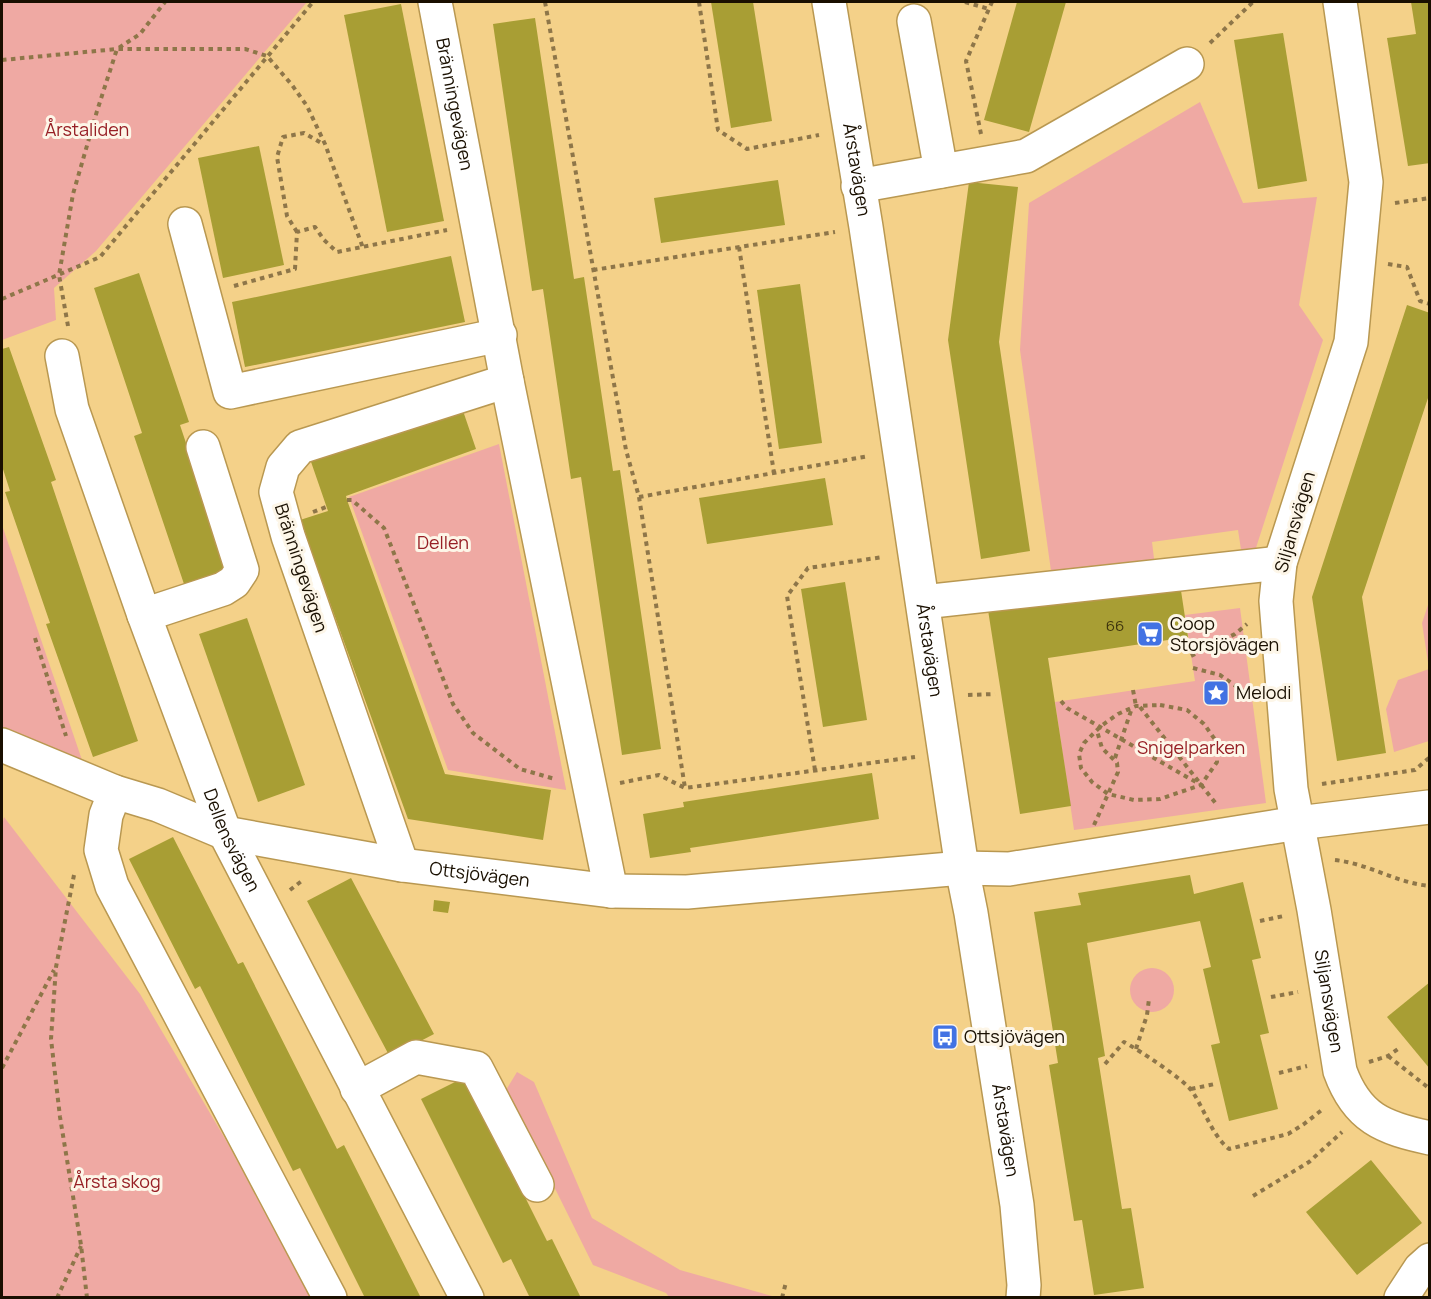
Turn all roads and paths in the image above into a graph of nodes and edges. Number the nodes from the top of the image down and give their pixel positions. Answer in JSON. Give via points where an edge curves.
{"nodes":[{"id":1,"x":165,"y":2,"type":"edge"},
{"id":2,"x":313,"y":2,"type":"edge"},
{"id":3,"x":435,"y":2,"type":"edge"},
{"id":4,"x":545,"y":2,"type":"edge"},
{"id":5,"x":699,"y":2,"type":"edge"},
{"id":6,"x":830,"y":2,"type":"edge"},
{"id":7,"x":965,"y":2,"type":"edge"},
{"id":8,"x":992,"y":2,"type":"edge"},
{"id":9,"x":1253,"y":2,"type":"edge"},
{"id":10,"x":1340,"y":2,"type":"edge"},
{"id":11,"x":989,"y":9,"type":"junction"},
{"id":12,"x":914,"y":21,"type":"dead end"},
{"id":13,"x":117,"y":49,"type":"junction"},
{"id":14,"x":267,"y":56,"type":"junction"},
{"id":15,"x":2,"y":60,"type":"edge"},
{"id":16,"x":1188,"y":64,"type":"joint"},
{"id":17,"x":849,"y":129,"type":"junction"},
{"id":18,"x":325,"y":144,"type":"junction"},
{"id":19,"x":987,"y":164,"type":"junction"},
{"id":20,"x":941,"y":171,"type":"junction"},
{"id":21,"x":858,"y":186,"type":"junction"},
{"id":22,"x":476,"y":223,"type":"junction"},
{"id":23,"x":185,"y":224,"type":"dead end"},
{"id":24,"x":866,"y":227,"type":"junction"},
{"id":25,"x":297,"y":232,"type":"junction"},
{"id":26,"x":739,"y":247,"type":"junction"},
{"id":27,"x":363,"y":248,"type":"junction"},
{"id":28,"x":1407,"y":267,"type":"dead end"},
{"id":29,"x":593,"y":270,"type":"junction"},
{"id":30,"x":60,"y":275,"type":"junction"},
{"id":31,"x":204,"y":294,"type":"junction"},
{"id":32,"x":2,"y":299,"type":"edge"},
{"id":33,"x":1430,"y":304,"type":"edge"},
{"id":34,"x":500,"y":335,"type":"junction"},
{"id":35,"x":62,"y":356,"type":"joint"},
{"id":36,"x":507,"y":381,"type":"junction"},
{"id":37,"x":203,"y":447,"type":"dead end"},
{"id":38,"x":900,"y":451,"type":"junction"},
{"id":39,"x":774,"y":473,"type":"junction"},
{"id":40,"x":639,"y":497,"type":"junction"},
{"id":41,"x":915,"y":552,"type":"junction"},
{"id":42,"x":1280,"y":563,"type":"junction"},
{"id":43,"x":1276,"y":601,"type":"junction"},
{"id":44,"x":923,"y":602,"type":"junction"},
{"id":45,"x":144,"y":615,"type":"junction"},
{"id":46,"x":35,"y":638,"type":"dead end"},
{"id":47,"x":1191,"y":656,"type":"dead end"},
{"id":48,"x":1193,"y":668,"type":"dead end"},
{"id":49,"x":1133,"y":690,"type":"dead end"},
{"id":50,"x":1061,"y":701,"type":"dead end"},
{"id":51,"x":1284,"y":702,"type":"junction"},
{"id":52,"x":1136,"y":706,"type":"junction"},
{"id":53,"x":1101,"y":726,"type":"junction"},
{"id":54,"x":1097,"y":731,"type":"junction"},
{"id":55,"x":1122,"y":738,"type":"junction"},
{"id":56,"x":2,"y":745,"type":"edge"},
{"id":57,"x":1430,"y":757,"type":"edge"},
{"id":58,"x":1115,"y":758,"type":"junction"},
{"id":59,"x":815,"y":770,"type":"dead end"},
{"id":60,"x":79,"y":777,"type":"junction"},
{"id":61,"x":1201,"y":784,"type":"junction"},
{"id":62,"x":684,"y":788,"type":"dead end"},
{"id":63,"x":1291,"y":789,"type":"junction"},
{"id":64,"x":115,"y":792,"type":"junction"},
{"id":65,"x":1108,"y":794,"type":"junction"},
{"id":66,"x":1429,"y":807,"type":"edge"},
{"id":67,"x":1298,"y":823,"type":"junction"},
{"id":68,"x":225,"y":833,"type":"junction"},
{"id":69,"x":1228,"y":834,"type":"junction"},
{"id":70,"x":1093,"y":856,"type":"junction"},
{"id":71,"x":1356,"y":862,"type":"dead end"},
{"id":72,"x":402,"y":865,"type":"junction"},
{"id":73,"x":75,"y":868,"type":"dead end"},
{"id":74,"x":962,"y":868,"type":"junction"},
{"id":75,"x":1430,"y":886,"type":"edge"},
{"id":76,"x":611,"y":891,"type":"junction"},
{"id":77,"x":56,"y":967,"type":"junction"},
{"id":78,"x":1149,"y":999,"type":"dead end"},
{"id":79,"x":1136,"y":1049,"type":"junction"},
{"id":80,"x":1388,"y":1056,"type":"dead end"},
{"id":81,"x":1105,"y":1064,"type":"dead end"},
{"id":82,"x":2,"y":1068,"type":"edge"},
{"id":83,"x":1215,"y":1084,"type":"dead end"},
{"id":84,"x":357,"y":1089,"type":"junction"},
{"id":85,"x":1191,"y":1089,"type":"junction"},
{"id":86,"x":1430,"y":1089,"type":"edge"},
{"id":87,"x":1356,"y":1100,"type":"junction"},
{"id":88,"x":1430,"y":1138,"type":"edge"},
{"id":89,"x":537,"y":1185,"type":"dead end"},
{"id":90,"x":1253,"y":1196,"type":"dead end"},
{"id":91,"x":81,"y":1245,"type":"junction"},
{"id":92,"x":1430,"y":1260,"type":"edge"},
{"id":93,"x":786,"y":1282,"type":"dead end"},
{"id":94,"x":1030,"y":1293,"type":"edge"},
{"id":95,"x":57,"y":1298,"type":"edge"},
{"id":96,"x":87,"y":1298,"type":"edge"},
{"id":97,"x":330,"y":1298,"type":"edge"},
{"id":98,"x":467,"y":1298,"type":"edge"},
{"id":99,"x":782,"y":1298,"type":"edge"},
{"id":100,"x":1401,"y":1298,"type":"edge"}],
"edges":[{"from":1,"to":13,"type":"path","via":[[140,34]]},
{"from":2,"to":14,"type":"path"},
{"from":3,"to":22,"type":"street","name":"Bränningevägen"},
{"from":4,"to":29,"type":"path"},
{"from":5,"to":17,"type":"path","via":[[718,130],[747,149]]},
{"from":6,"to":17,"type":"street","name":"Årstavägen"},
{"from":7,"to":11,"type":"path"},
{"from":8,"to":11,"type":"path"},
{"from":9,"to":16,"type":"path"},
{"from":10,"to":42,"type":"street","name":"Siljansvägen","via":[[1366,182],[1352,342]]},
{"from":11,"to":19,"type":"path","via":[[966,61]]},
{"from":12,"to":20,"type":"street"},
{"from":13,"to":14,"type":"path","via":[[245,50]]},
{"from":13,"to":15,"type":"path"},
{"from":13,"to":30,"type":"path","via":[[73,194]]},
{"from":14,"to":18,"type":"path","via":[[307,106]]},
{"from":14,"to":30,"type":"path","via":[[100,257]]},
{"from":16,"to":19,"type":"street","via":[[1026,156]]},
{"from":17,"to":21,"type":"street","name":"Årstavägen"},
{"from":18,"to":25,"type":"path","via":[[304,133],[283,137],[277,157],[287,216]]},
{"from":18,"to":27,"type":"path"},
{"from":19,"to":20,"type":"street"},
{"from":20,"to":21,"type":"street"},
{"from":21,"to":24,"type":"street","name":"Årstavägen"},
{"from":22,"to":27,"type":"path"},
{"from":22,"to":34,"type":"street","name":"Bränningevägen"},
{"from":23,"to":31,"type":"street"},
{"from":24,"to":26,"type":"path"},
{"from":24,"to":38,"type":"street","name":"Årstavägen"},
{"from":25,"to":27,"type":"path","via":[[315,227],[337,252]]},
{"from":25,"to":31,"type":"path","via":[[295,269]]},
{"from":26,"to":29,"type":"path"},
{"from":26,"to":39,"type":"path"},
{"from":28,"to":33,"type":"path","via":[[1420,301]]},
{"from":29,"to":40,"type":"path","via":[[626,450]]},
{"from":30,"to":32,"type":"path"},
{"from":30,"to":35,"type":"path","via":[[69,335]]},
{"from":31,"to":34,"type":"street","via":[[230,392]]},
{"from":34,"to":36,"type":"street","name":"Bränningevägen"},
{"from":35,"to":45,"type":"street","name":"Dellensvägen","via":[[72,409]]},
{"from":36,"to":72,"type":"street","name":"Bränningevägen","via":[[300,447],[283,466],[276,492]]},
{"from":36,"to":76,"type":"street","name":"Bränningevägen"},
{"from":37,"to":45,"type":"street","via":[[242,570],[223,589]]},
{"from":38,"to":39,"type":"path"},
{"from":38,"to":41,"type":"street","name":"Årstavägen"},
{"from":39,"to":40,"type":"path"},
{"from":40,"to":62,"type":"path"},
{"from":41,"to":44,"type":"street","name":"Årstavägen"},
{"from":41,"to":59,"type":"path","via":[[808,568],[787,596]]},
{"from":42,"to":43,"type":"street","name":"Siljansvägen"},
{"from":42,"to":44,"type":"street"},
{"from":43,"to":47,"type":"path","via":[[1235,633]]},
{"from":43,"to":51,"type":"street","name":"Siljansvägen"},
{"from":44,"to":74,"type":"street","name":"Årstavägen"},
{"from":45,"to":68,"type":"street","name":"Dellensvägen"},
{"from":46,"to":60,"type":"path"},
{"from":48,"to":51,"type":"path","via":[[1220,675],[1258,702]]},
{"from":49,"to":52,"type":"path"},
{"from":50,"to":53,"type":"path"},
{"from":51,"to":63,"type":"street","name":"Siljansvägen"},
{"from":52,"to":53,"type":"path"},
{"from":52,"to":55,"type":"path"},
{"from":52,"to":61,"type":"path"},
{"from":52,"to":61,"type":"path","via":[[1186,710],[1204,724],[1216,741],[1217,762]]},
{"from":53,"to":54,"type":"path"},
{"from":53,"to":55,"type":"path"},
{"from":54,"to":58,"type":"path","via":[[1102,748]]},
{"from":54,"to":65,"type":"path","via":[[1079,754],[1081,768]]},
{"from":55,"to":58,"type":"path"},
{"from":55,"to":61,"type":"path"},
{"from":56,"to":60,"type":"street","name":"Ottsjövägen"},
{"from":57,"to":63,"type":"path","via":[[1415,770]]},
{"from":58,"to":65,"type":"path","via":[[1118,772]]},
{"from":60,"to":64,"type":"street","name":"Ottsjövägen"},
{"from":61,"to":65,"type":"path","via":[[1160,799],[1134,800]]},
{"from":61,"to":69,"type":"path","via":[[1224,814]]},
{"from":63,"to":67,"type":"street","name":"Siljansvägen"},
{"from":64,"to":68,"type":"street","name":"Ottsjövägen"},
{"from":64,"to":97,"type":"street","via":[[106,814],[101,850],[112,886]]},
{"from":65,"to":70,"type":"path","via":[[1094,822]]},
{"from":66,"to":67,"type":"street","name":"Ottsjövägen"},
{"from":67,"to":69,"type":"street","name":"Ottsjövägen"},
{"from":67,"to":87,"type":"street","name":"Siljansvägen","via":[[1337,1059]]},
{"from":68,"to":72,"type":"street","name":"Ottsjövägen"},
{"from":68,"to":84,"type":"street","name":"Dellensvägen"},
{"from":69,"to":70,"type":"street","name":"Ottsjövägen"},
{"from":70,"to":74,"type":"street","name":"Ottsjövägen","via":[[1009,869]]},
{"from":71,"to":75,"type":"path","via":[[1412,884]]},
{"from":72,"to":76,"type":"street","name":"Ottsjövägen"},
{"from":73,"to":77,"type":"path"},
{"from":74,"to":76,"type":"street","name":"Ottsjövägen","via":[[687,892]]},
{"from":74,"to":94,"type":"street","name":"Årstavägen"},
{"from":77,"to":82,"type":"path"},
{"from":77,"to":91,"type":"path","via":[[51,1040]]},
{"from":78,"to":79,"type":"path"},
{"from":79,"to":81,"type":"path","via":[[1124,1042]]},
{"from":79,"to":85,"type":"path"},
{"from":80,"to":86,"type":"path"},
{"from":83,"to":85,"type":"path"},
{"from":84,"to":89,"type":"street","via":[[416,1057],[476,1068]]},
{"from":84,"to":98,"type":"street","name":"Dellensvägen"},
{"from":85,"to":87,"type":"path","via":[[1220,1142],[1229,1149],[1288,1134]]},
{"from":87,"to":88,"type":"street","via":[[1380,1124]]},
{"from":87,"to":90,"type":"path","via":[[1309,1162]]},
{"from":91,"to":95,"type":"path"},
{"from":91,"to":96,"type":"path"},
{"from":92,"to":100,"type":"street"},
{"from":93,"to":99,"type":"path"}]}
